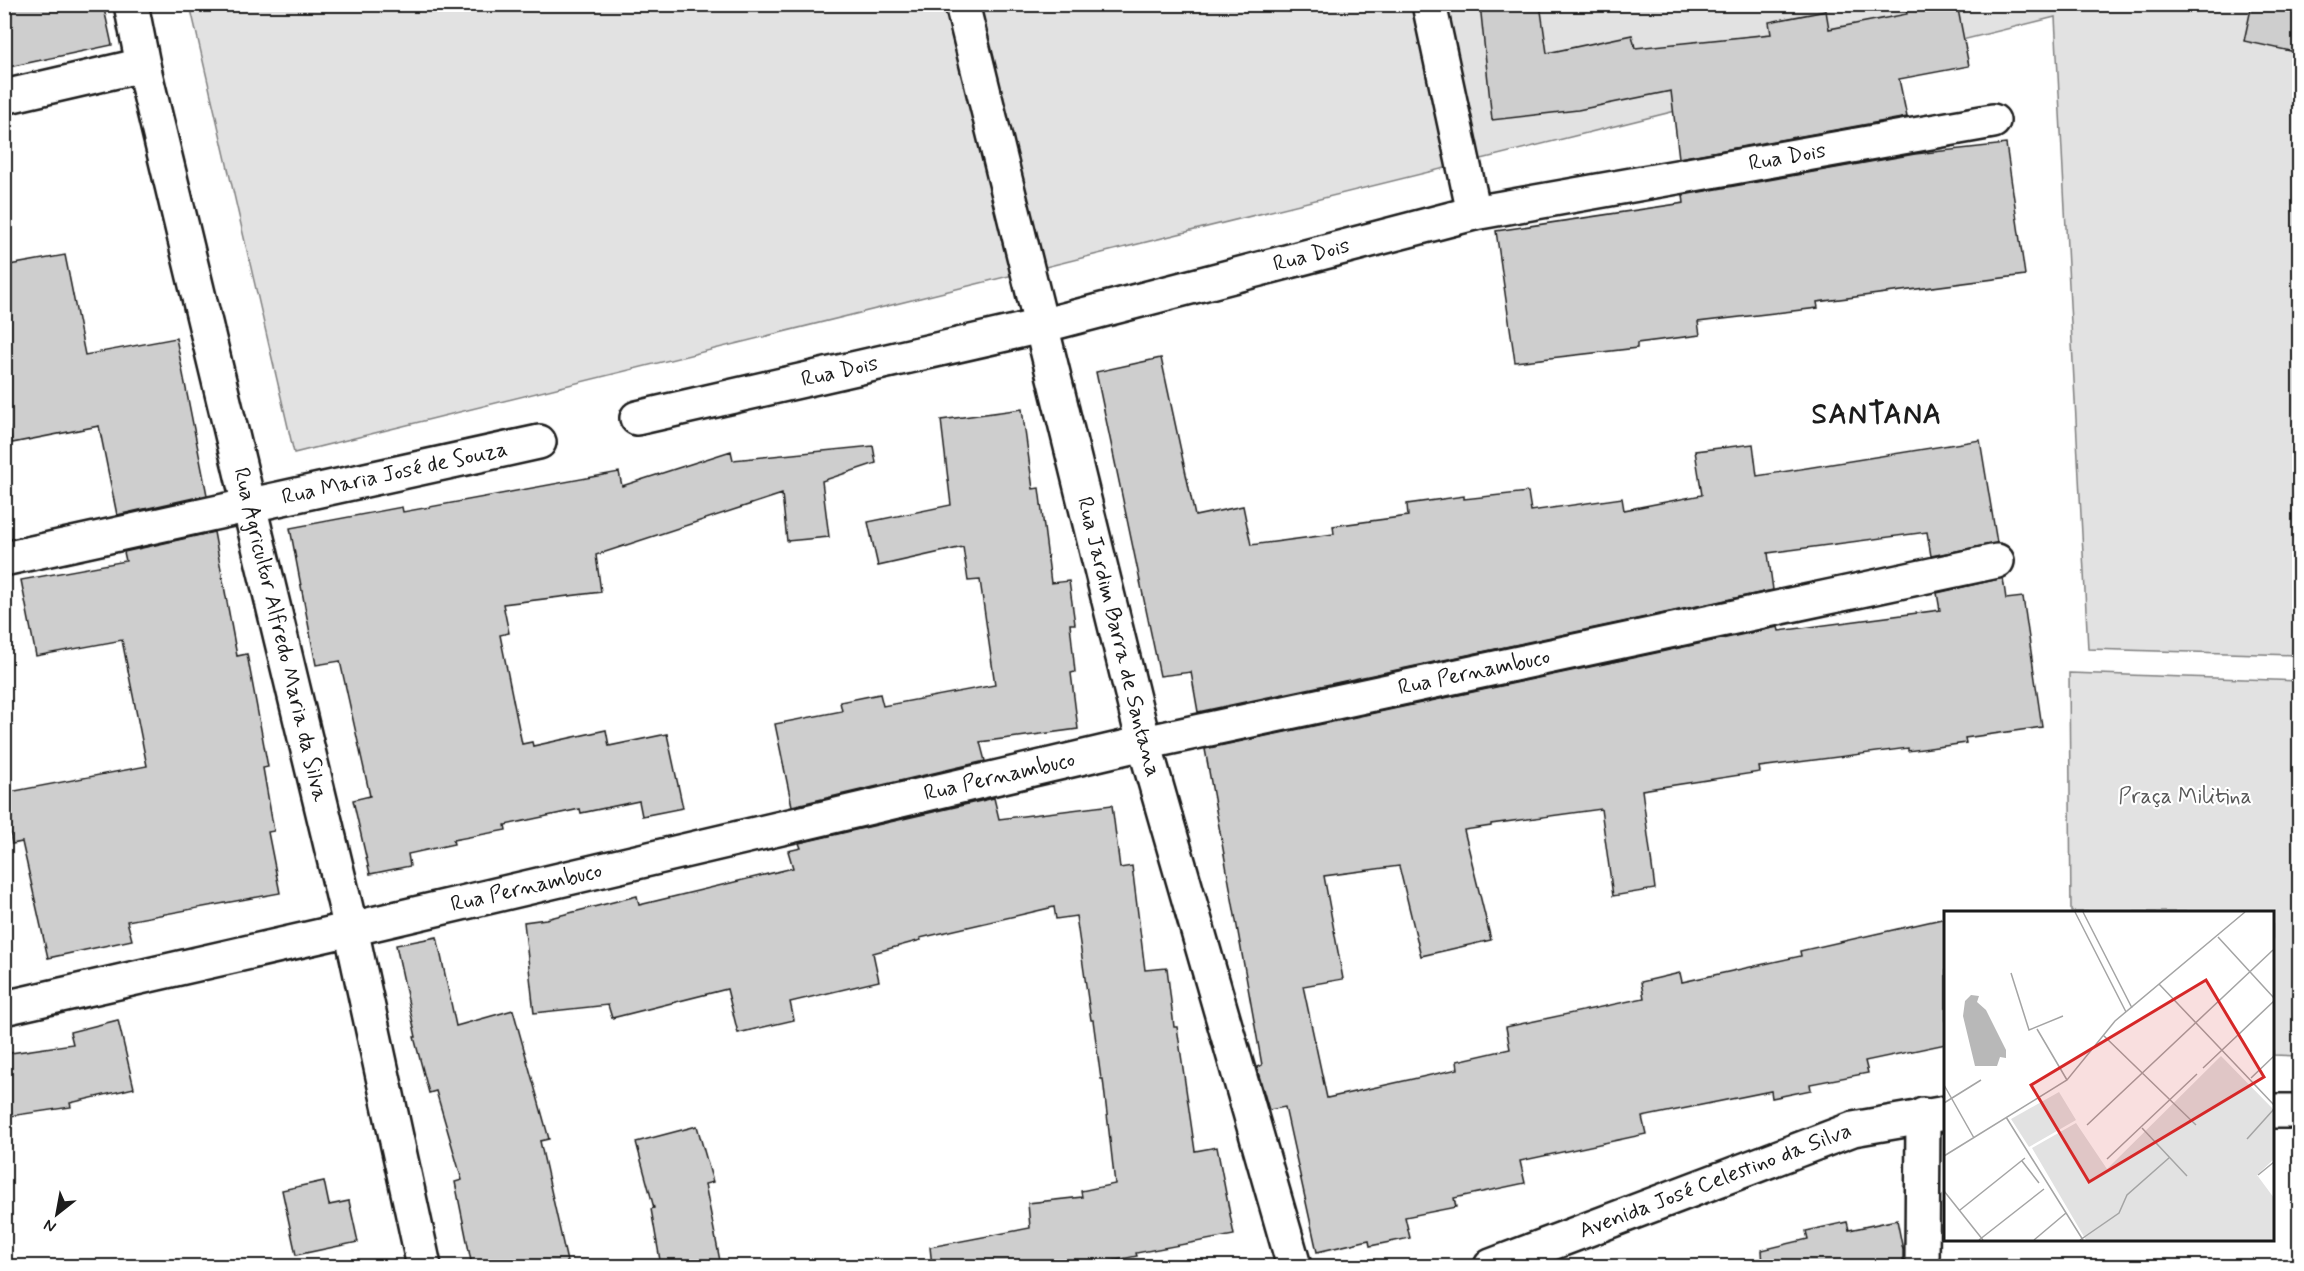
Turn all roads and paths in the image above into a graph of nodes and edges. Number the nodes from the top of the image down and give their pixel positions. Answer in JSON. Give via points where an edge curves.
{"nodes":[{"id":1,"x":131,"y":4,"type":"edge"},
{"id":2,"x":962,"y":4,"type":"edge"},
{"id":3,"x":1428,"y":4,"type":"edge"},
{"id":4,"x":143,"y":65,"type":"junction"},
{"id":5,"x":4,"y":97,"type":"edge"},
{"id":6,"x":1993,"y":121,"type":"dead end"},
{"id":7,"x":1474,"y":213,"type":"junction"},
{"id":8,"x":1041,"y":326,"type":"junction"},
{"id":9,"x":637,"y":417,"type":"dead end"},
{"id":10,"x":539,"y":442,"type":"dead end"},
{"id":11,"x":249,"y":505,"type":"junction"},
{"id":12,"x":4,"y":559,"type":"edge"},
{"id":13,"x":1997,"y":561,"type":"dead end"},
{"id":14,"x":1144,"y":743,"type":"junction"},
{"id":15,"x":351,"y":929,"type":"junction"},
{"id":16,"x":4,"y":1008,"type":"edge"},
{"id":17,"x":2274,"y":1111,"type":"edge"},
{"id":18,"x":2300,"y":1111,"type":"edge"},
{"id":19,"x":1934,"y":1114,"type":"edge"},
{"id":20,"x":424,"y":1266,"type":"edge"},
{"id":21,"x":1294,"y":1266,"type":"edge"},
{"id":22,"x":1491,"y":1266,"type":"edge"},
{"id":23,"x":1922,"y":1266,"type":"edge"}],
"edges":[{"from":1,"to":4,"type":"street","name":"Rua Agricultor Alfredo Maria da Silva"},
{"from":2,"to":8,"type":"street","name":"Rua Jardim Barra de Santana"},
{"from":3,"to":7,"type":"street"},
{"from":4,"to":5,"type":"street"},
{"from":4,"to":11,"type":"street","name":"Rua Agricultor Alfredo Maria da Silva"},
{"from":6,"to":7,"type":"street","name":"Rua Dois"},
{"from":7,"to":8,"type":"street","name":"Rua Dois"},
{"from":8,"to":9,"type":"street","name":"Rua Dois"},
{"from":8,"to":14,"type":"street","name":"Rua Jardim Barra de Santana"},
{"from":10,"to":11,"type":"street","name":"Rua Maria José de Souza"},
{"from":11,"to":12,"type":"street","name":"Rua Maria José de Souza"},
{"from":11,"to":15,"type":"street","name":"Rua Agricultor Alfredo Maria da Silva"},
{"from":13,"to":14,"type":"street","name":"Rua Pernambuco"},
{"from":14,"to":15,"type":"street","name":"Rua Pernambuco"},
{"from":14,"to":21,"type":"street","name":"Rua Jardim Barra de Santana"},
{"from":15,"to":16,"type":"street","name":"Rua Pernambuco"},
{"from":15,"to":20,"type":"street","name":"Rua Agricultor Alfredo Maria da Silva"},
{"from":17,"to":18,"type":"street"},
{"from":19,"to":22,"type":"street","name":"Avenida José Celestino da Silva","via":[[1852,1128]]},
{"from":19,"to":23,"type":"street"}]}
